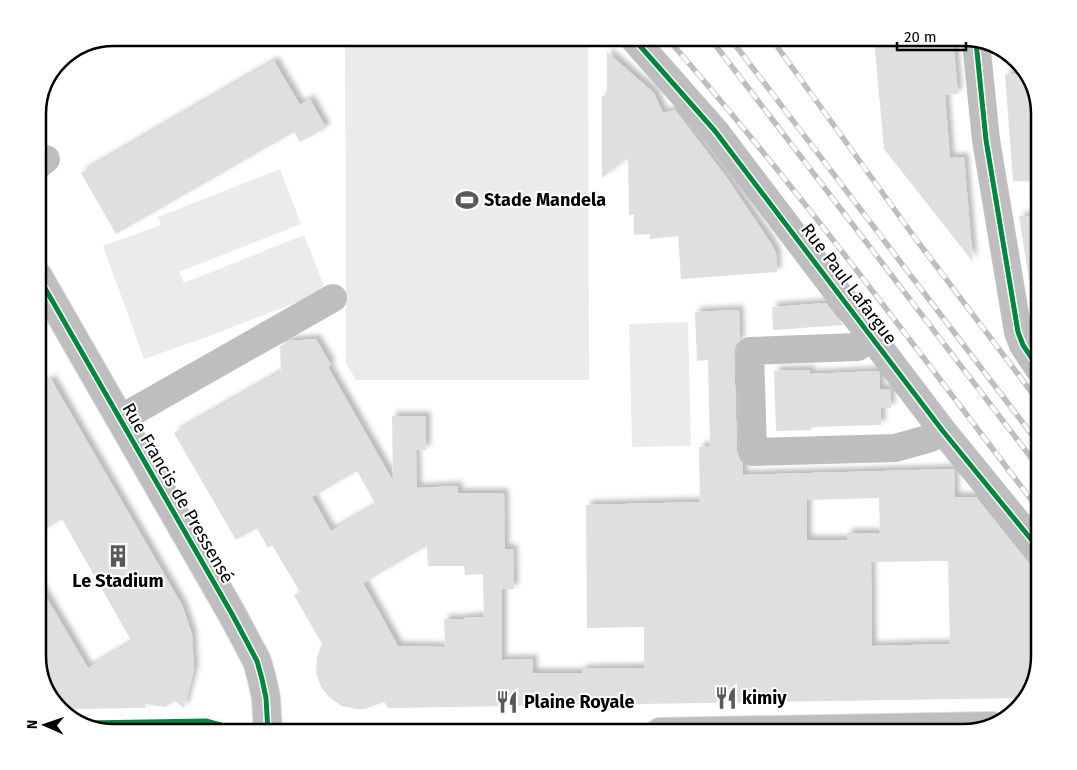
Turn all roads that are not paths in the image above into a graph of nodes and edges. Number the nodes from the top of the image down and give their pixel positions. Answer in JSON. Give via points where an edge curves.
{"nodes":[{"id":1,"x":640,"y":46,"type":"edge"},
{"id":2,"x":977,"y":48,"type":"edge"},
{"id":3,"x":46,"y":290,"type":"edge"},
{"id":4,"x":333,"y":298,"type":"dead end"},
{"id":5,"x":858,"y":347,"type":"dead end"},
{"id":6,"x":1031,"y":357,"type":"edge"},
{"id":7,"x":120,"y":419,"type":"junction"},
{"id":8,"x":942,"y":430,"type":"junction"},
{"id":9,"x":1031,"y":538,"type":"edge"},
{"id":10,"x":268,"y":724,"type":"edge"}],
"edges":[{"from":1,"to":8,"type":"street","name":"Rue Paul Lafargue","via":[[715,131]]},
{"from":2,"to":6,"type":"street","via":[[986,140],[1013,305],[1018,332]]},
{"from":3,"to":7,"type":"street","name":"Rue Francis de Pressensé"},
{"from":4,"to":7,"type":"street"},
{"from":5,"to":8,"type":"street","via":[[750,351],[753,452],[895,448],[931,438]]},
{"from":7,"to":10,"type":"street","name":"Rue Francis de Pressensé","via":[[257,661],[266,698]]},
{"from":8,"to":9,"type":"street","name":"Rue Paul Lafargue"}]}
